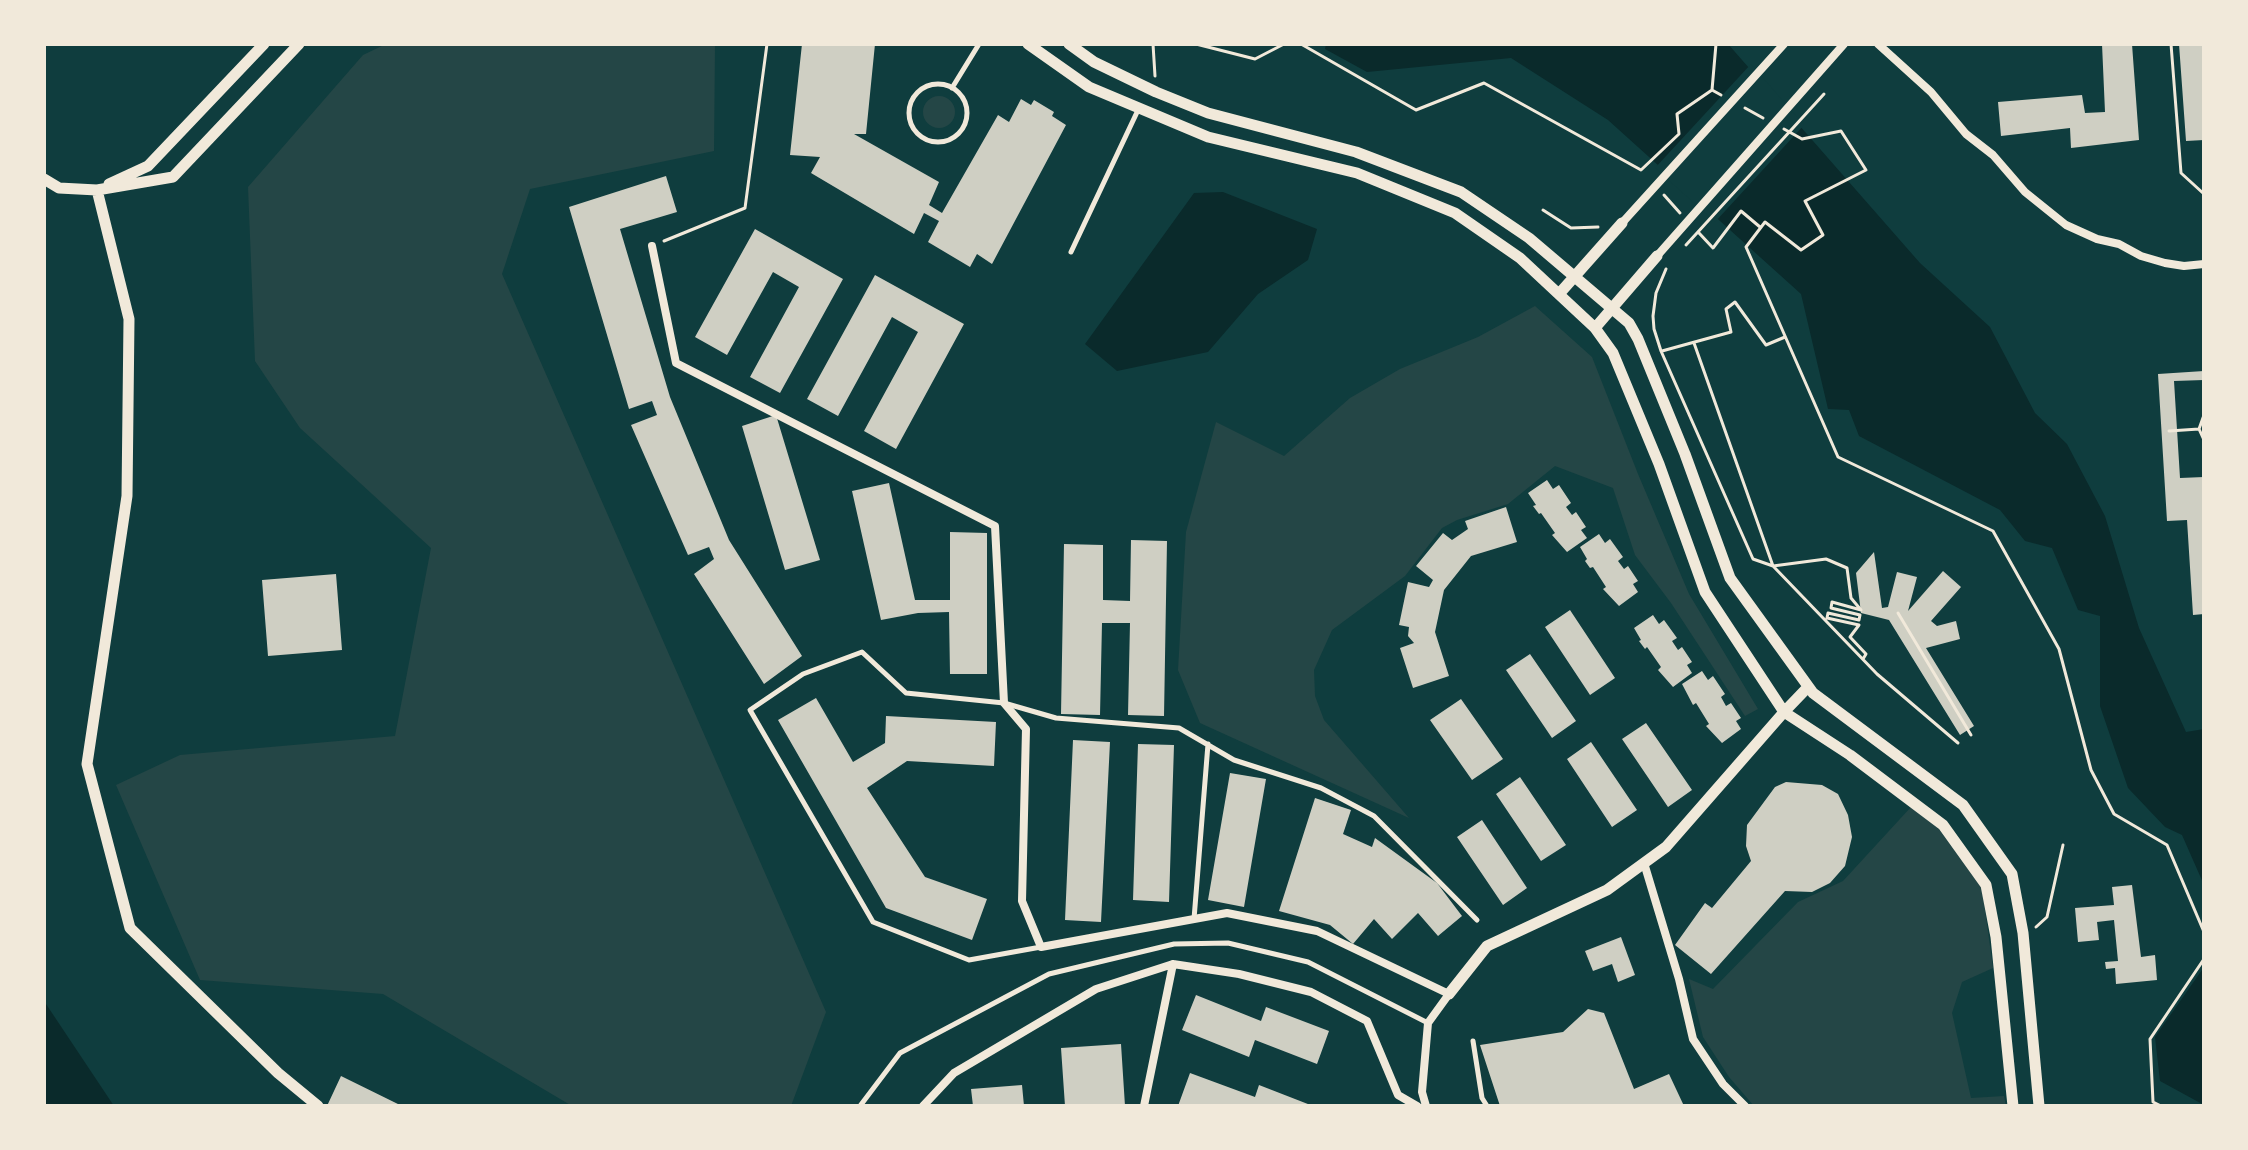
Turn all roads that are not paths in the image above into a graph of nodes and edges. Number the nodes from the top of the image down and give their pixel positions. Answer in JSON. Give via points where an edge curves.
{"nodes":[{"id":1,"x":264,"y":44,"type":"edge"},
{"id":2,"x":299,"y":44,"type":"edge"},
{"id":3,"x":979,"y":44,"type":"edge"},
{"id":4,"x":1028,"y":44,"type":"edge"},
{"id":5,"x":1069,"y":44,"type":"edge"},
{"id":6,"x":1784,"y":44,"type":"edge"},
{"id":7,"x":1844,"y":44,"type":"edge"},
{"id":8,"x":1878,"y":44,"type":"edge"},
{"id":9,"x":952,"y":88,"type":"junction"},
{"id":10,"x":1139,"y":108,"type":"junction"},
{"id":11,"x":44,"y":179,"type":"edge"},
{"id":12,"x":97,"y":190,"type":"junction"},
{"id":13,"x":1622,"y":223,"type":"joint"},
{"id":14,"x":652,"y":246,"type":"road end"},
{"id":15,"x":1071,"y":252,"type":"dead end"},
{"id":16,"x":1657,"y":256,"type":"joint"},
{"id":17,"x":2204,"y":264,"type":"edge"},
{"id":18,"x":1575,"y":276,"type":"junction"},
{"id":19,"x":1559,"y":294,"type":"junction"},
{"id":20,"x":1612,"y":307,"type":"junction"},
{"id":21,"x":1595,"y":328,"type":"junction"},
{"id":22,"x":1808,"y":687,"type":"junction"},
{"id":23,"x":1004,"y":703,"type":"junction"},
{"id":24,"x":1784,"y":712,"type":"junction"},
{"id":25,"x":1208,"y":744,"type":"junction"},
{"id":26,"x":1644,"y":863,"type":"junction"},
{"id":27,"x":1194,"y":919,"type":"junction"},
{"id":28,"x":1477,"y":920,"type":"dead end"},
{"id":29,"x":1041,"y":947,"type":"junction"},
{"id":30,"x":1173,"y":964,"type":"junction"},
{"id":31,"x":1449,"y":994,"type":"junction"},
{"id":32,"x":1428,"y":1023,"type":"junction"},
{"id":33,"x":1473,"y":1041,"type":"dead end"},
{"id":34,"x":318,"y":1106,"type":"edge"},
{"id":35,"x":860,"y":1106,"type":"edge"},
{"id":36,"x":923,"y":1106,"type":"edge"},
{"id":37,"x":1144,"y":1106,"type":"edge"},
{"id":38,"x":1417,"y":1106,"type":"edge"},
{"id":39,"x":1426,"y":1106,"type":"edge"},
{"id":40,"x":1487,"y":1106,"type":"edge"},
{"id":41,"x":1745,"y":1106,"type":"edge"},
{"id":42,"x":2013,"y":1106,"type":"edge"},
{"id":43,"x":2039,"y":1106,"type":"edge"}],
"edges":[{"from":1,"to":12,"type":"street","via":[[148,166]]},
{"from":2,"to":12,"type":"street","via":[[173,177]]},
{"from":3,"to":9,"type":"lane"},
{"from":4,"to":10,"type":"street","via":[[1089,87]]},
{"from":5,"to":18,"type":"street","via":[[1094,62],[1208,113],[1356,152],[1461,192]]},
{"from":6,"to":13,"type":"street"},
{"from":7,"to":16,"type":"street"},
{"from":8,"to":17,"type":"street","via":[[2025,192],[2066,225],[2141,256],[2184,266]]},
{"from":9,"to":9,"type":"lane","via":[[963,97],[965,125],[944,142],[925,140],[908,117],[913,97],[928,85]]},
{"from":10,"to":15,"type":"lane"},
{"from":10,"to":19,"type":"street","via":[[1208,137],[1357,173],[1455,213],[1520,258]]},
{"from":11,"to":12,"type":"street","via":[[59,188]]},
{"from":12,"to":34,"type":"street","via":[[129,319],[127,496],[87,764],[130,928]]},
{"from":13,"to":18,"type":"street"},
{"from":14,"to":23,"type":"street","via":[[676,363],[995,526]]},
{"from":16,"to":20,"type":"street"},
{"from":18,"to":19,"type":"street"},
{"from":18,"to":20,"type":"street"},
{"from":19,"to":21,"type":"street"},
{"from":20,"to":21,"type":"street"},
{"from":20,"to":22,"type":"street","via":[[1629,323],[1644,356],[1730,578]]},
{"from":21,"to":24,"type":"street","via":[[1613,353],[1705,592]]},
{"from":22,"to":24,"type":"street"},
{"from":22,"to":43,"type":"street","via":[[1963,805],[2012,874],[2023,933]]},
{"from":23,"to":25,"type":"lane","via":[[1056,718],[1179,728]]},
{"from":23,"to":29,"type":"street","via":[[1026,729],[1022,901]]},
{"from":23,"to":29,"type":"lane","via":[[906,693],[862,652],[803,674],[750,710],[873,922],[969,960]]},
{"from":24,"to":26,"type":"street","via":[[1666,847]]},
{"from":24,"to":42,"type":"street","via":[[1943,825],[1986,885]]},
{"from":25,"to":27,"type":"lane"},
{"from":25,"to":28,"type":"lane","via":[[1234,760],[1321,788],[1374,816]]},
{"from":26,"to":31,"type":"street","via":[[1607,890],[1487,946]]},
{"from":26,"to":41,"type":"street","via":[[1693,1039]]},
{"from":27,"to":29,"type":"street"},
{"from":27,"to":31,"type":"street","via":[[1227,913],[1317,931]]},
{"from":30,"to":36,"type":"street","via":[[1096,989],[954,1073]]},
{"from":30,"to":37,"type":"street"},
{"from":30,"to":38,"type":"street","via":[[1311,992],[1367,1021],[1398,1095]]},
{"from":31,"to":32,"type":"street"},
{"from":32,"to":35,"type":"lane","via":[[1308,962],[1228,943],[1174,944],[1049,974],[900,1053]]},
{"from":32,"to":39,"type":"street","via":[[1422,1092]]},
{"from":33,"to":40,"type":"lane"}]}
